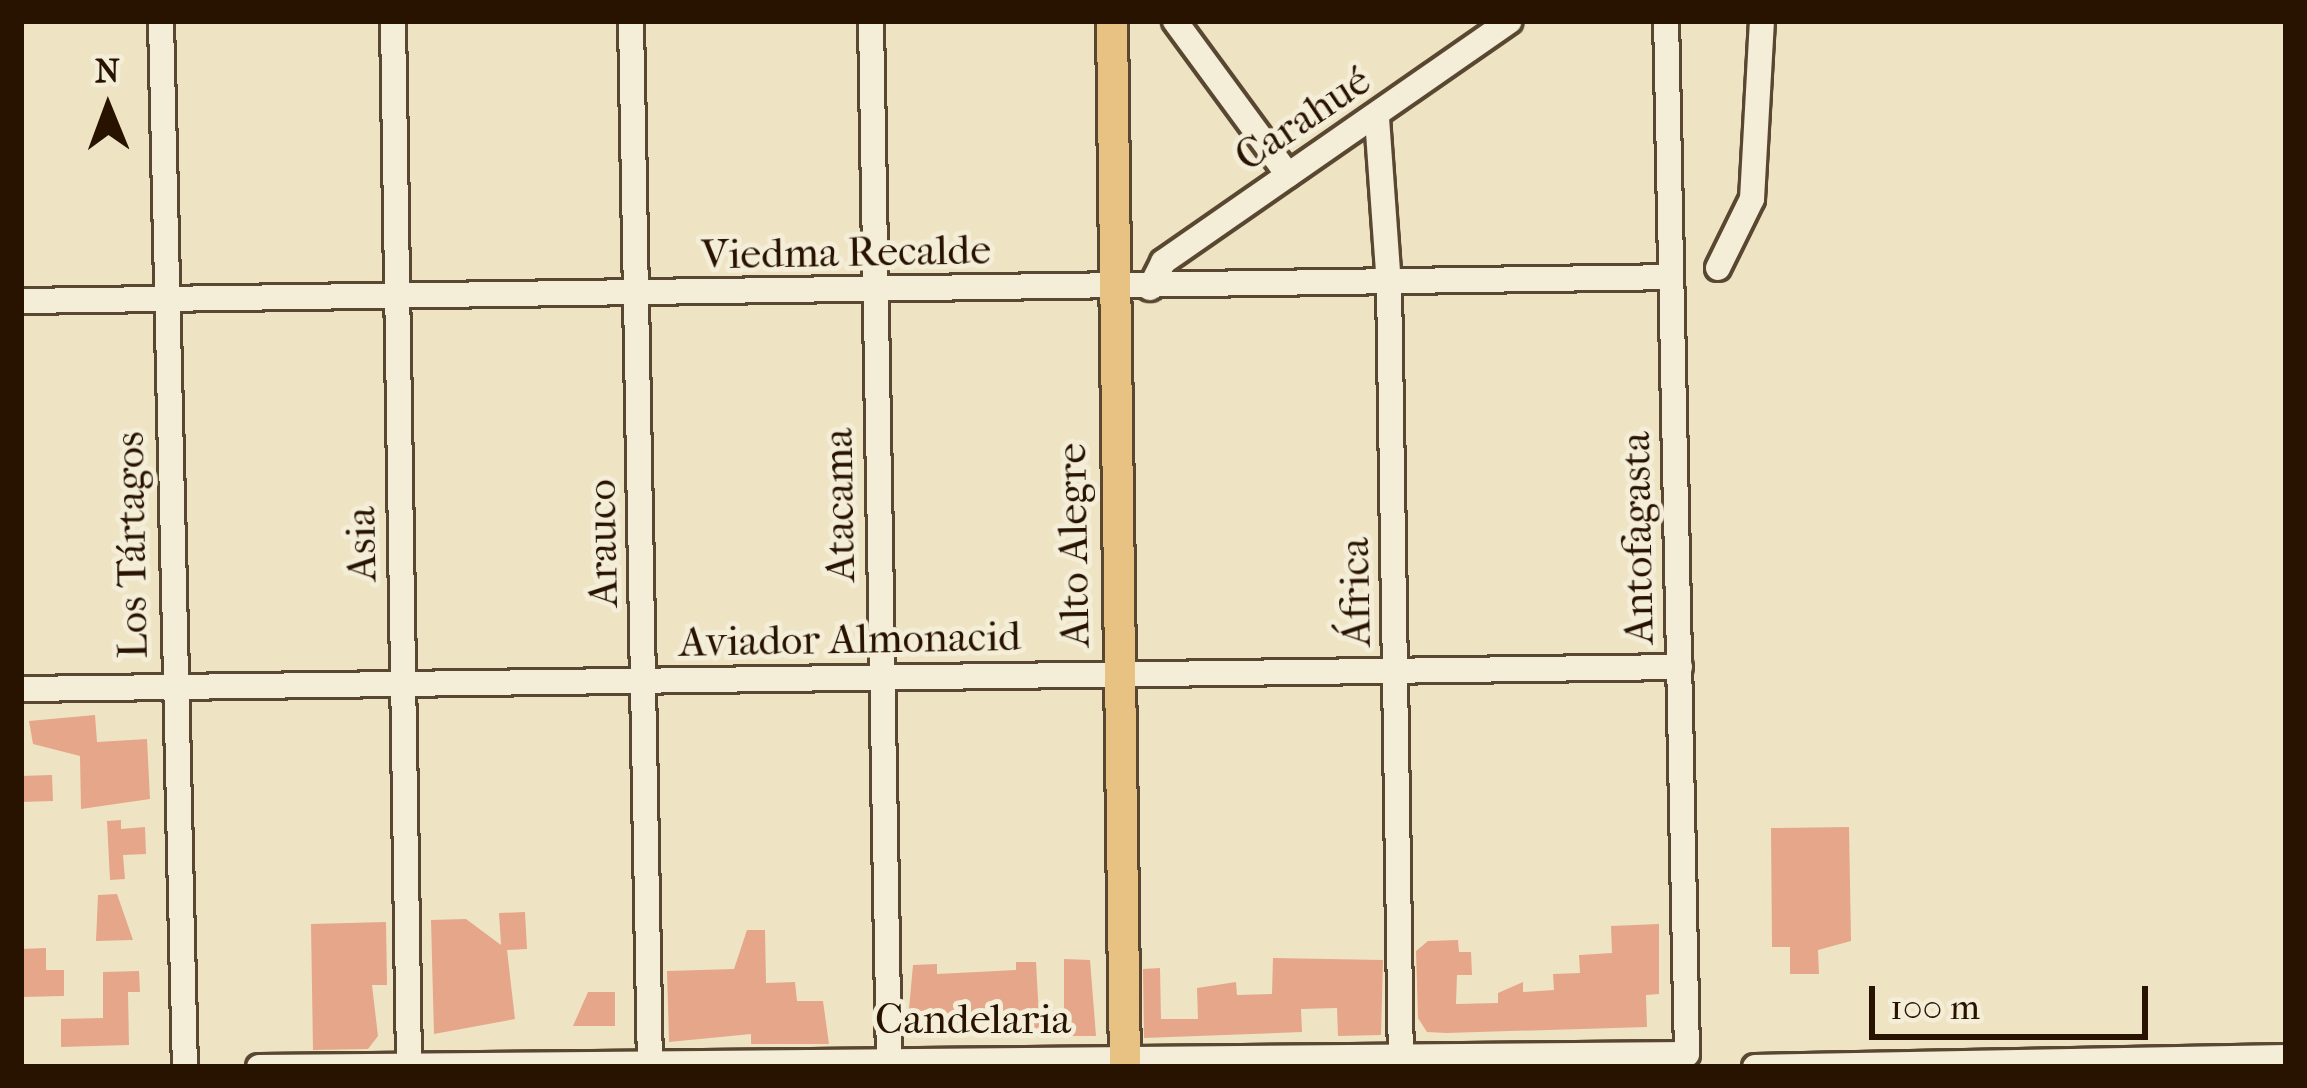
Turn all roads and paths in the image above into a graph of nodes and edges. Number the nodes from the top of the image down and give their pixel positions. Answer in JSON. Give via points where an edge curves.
{"nodes":[{"id":1,"x":160,"y":21,"type":"edge"},
{"id":2,"x":393,"y":21,"type":"edge"},
{"id":3,"x":631,"y":21,"type":"edge"},
{"id":4,"x":871,"y":21,"type":"edge"},
{"id":5,"x":1112,"y":21,"type":"edge"},
{"id":6,"x":1175,"y":21,"type":"edge"},
{"id":7,"x":1510,"y":21,"type":"edge"},
{"id":8,"x":1666,"y":21,"type":"edge"},
{"id":9,"x":1762,"y":21,"type":"edge"},
{"id":10,"x":1377,"y":118,"type":"junction"},
{"id":11,"x":1288,"y":175,"type":"junction"},
{"id":12,"x":1718,"y":268,"type":"dead end"},
{"id":13,"x":1671,"y":277,"type":"junction"},
{"id":14,"x":1389,"y":284,"type":"junction"},
{"id":15,"x":1150,"y":288,"type":"junction"},
{"id":16,"x":1112,"y":289,"type":"junction"},
{"id":17,"x":875,"y":292,"type":"junction"},
{"id":18,"x":638,"y":295,"type":"junction"},
{"id":19,"x":396,"y":296,"type":"junction"},
{"id":20,"x":166,"y":298,"type":"junction"},
{"id":21,"x":21,"y":302,"type":"edge"},
{"id":22,"x":1680,"y":668,"type":"junction"},
{"id":23,"x":1397,"y":671,"type":"junction"},
{"id":24,"x":1119,"y":674,"type":"junction"},
{"id":25,"x":883,"y":679,"type":"junction"},
{"id":26,"x":644,"y":682,"type":"junction"},
{"id":27,"x":404,"y":687,"type":"junction"},
{"id":28,"x":174,"y":688,"type":"junction"},
{"id":29,"x":21,"y":689,"type":"edge"},
{"id":30,"x":1687,"y":1054,"type":"joint"},
{"id":31,"x":2286,"y":1057,"type":"edge"},
{"id":32,"x":889,"y":1060,"type":"junction"},
{"id":33,"x":1401,"y":1061,"type":"edge"},
{"id":34,"x":650,"y":1063,"type":"junction"},
{"id":35,"x":1125,"y":1063,"type":"edge"},
{"id":36,"x":409,"y":1065,"type":"edge"},
{"id":37,"x":185,"y":1067,"type":"edge"},
{"id":38,"x":259,"y":1067,"type":"edge"},
{"id":39,"x":1755,"y":1067,"type":"edge"}],
"edges":[{"from":1,"to":20,"type":"street","name":"Los Tártagos"},
{"from":2,"to":19,"type":"street","name":"Asia"},
{"from":3,"to":18,"type":"street","name":"Arauco"},
{"from":4,"to":17,"type":"street","name":"Atacama"},
{"from":5,"to":16,"type":"main road","name":"Alto Alegre"},
{"from":6,"to":11,"type":"street"},
{"from":7,"to":10,"type":"street","name":"Carahué"},
{"from":8,"to":13,"type":"street","name":"Antofagasta"},
{"from":9,"to":12,"type":"street","via":[[1752,199]]},
{"from":10,"to":11,"type":"street","name":"Carahué"},
{"from":10,"to":14,"type":"street","name":"África"},
{"from":11,"to":15,"type":"street","name":"Carahué","via":[[1163,262]]},
{"from":13,"to":14,"type":"street","name":"Viedma Recalde"},
{"from":13,"to":22,"type":"street","name":"Antofagasta"},
{"from":14,"to":15,"type":"street","name":"Viedma Recalde"},
{"from":14,"to":23,"type":"street","name":"África"},
{"from":15,"to":16,"type":"street","name":"Viedma Recalde"},
{"from":16,"to":17,"type":"street","name":"Viedma Recalde"},
{"from":16,"to":24,"type":"main road","name":"Alto Alegre"},
{"from":17,"to":18,"type":"street","name":"Viedma Recalde"},
{"from":17,"to":25,"type":"street","name":"Atacama"},
{"from":18,"to":19,"type":"street","name":"Viedma Recalde"},
{"from":18,"to":26,"type":"street","name":"Arauco"},
{"from":19,"to":20,"type":"street","name":"Viedma Recalde"},
{"from":19,"to":27,"type":"street","name":"Asia"},
{"from":20,"to":21,"type":"street","name":"Viedma Recalde"},
{"from":20,"to":28,"type":"street","name":"Los Tártagos"},
{"from":22,"to":23,"type":"street","name":"Aviador Almonacid"},
{"from":22,"to":30,"type":"street","name":"Antofagasta"},
{"from":23,"to":24,"type":"street","name":"Aviador Almonacid"},
{"from":23,"to":33,"type":"street","name":"África"},
{"from":24,"to":25,"type":"street","name":"Aviador Almonacid"},
{"from":24,"to":35,"type":"main road","name":"Alto Alegre"},
{"from":25,"to":26,"type":"street","name":"Aviador Almonacid"},
{"from":25,"to":32,"type":"street","name":"Atacama"},
{"from":26,"to":27,"type":"street","name":"Aviador Almonacid"},
{"from":26,"to":34,"type":"street","name":"Arauco"},
{"from":27,"to":28,"type":"street","name":"Aviador Almonacid"},
{"from":27,"to":36,"type":"street","name":"Asia"},
{"from":28,"to":29,"type":"street","name":"Aviador Almonacid"},
{"from":28,"to":37,"type":"street","name":"Los Tártagos"},
{"from":30,"to":33,"type":"street","name":"Candelaria"},
{"from":31,"to":39,"type":"street"},
{"from":32,"to":34,"type":"street","name":"Candelaria"},
{"from":32,"to":35,"type":"street","name":"Candelaria"},
{"from":33,"to":35,"type":"street","name":"Candelaria"},
{"from":34,"to":36,"type":"street","name":"Candelaria"},
{"from":36,"to":38,"type":"street","name":"Candelaria"}]}
